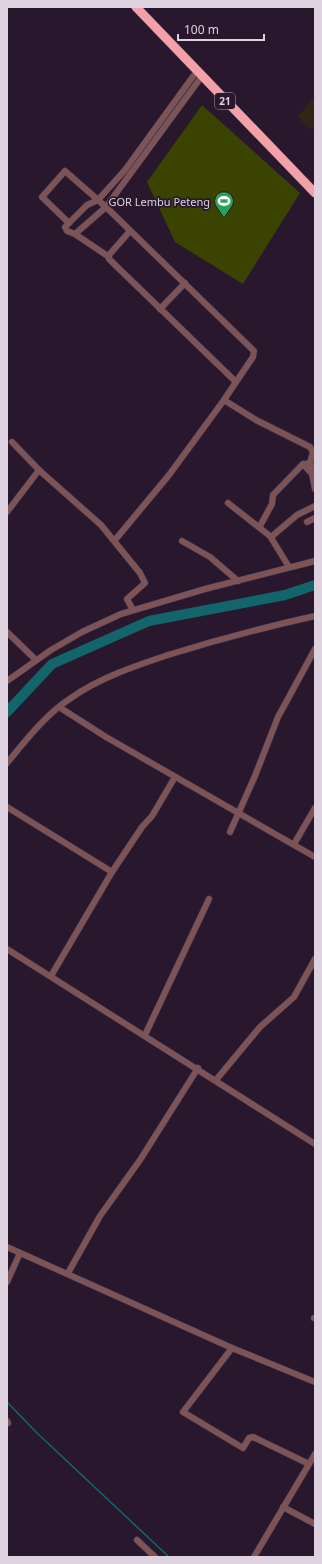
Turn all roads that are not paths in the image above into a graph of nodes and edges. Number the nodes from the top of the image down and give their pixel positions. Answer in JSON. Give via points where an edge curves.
{"nodes":[{"id":1,"x":136,"y":7,"type":"edge"},
{"id":2,"x":199,"y":73,"type":"junction"},
{"id":3,"x":159,"y":129,"type":"junction"},
{"id":4,"x":125,"y":170,"type":"junction"},
{"id":5,"x":131,"y":174,"type":"junction"},
{"id":6,"x":315,"y":193,"type":"edge"},
{"id":7,"x":98,"y":200,"type":"junction"},
{"id":8,"x":106,"y":207,"type":"junction"},
{"id":9,"x":69,"y":223,"type":"junction"},
{"id":10,"x":130,"y":231,"type":"junction"},
{"id":11,"x":75,"y":234,"type":"junction"},
{"id":12,"x":109,"y":257,"type":"junction"},
{"id":13,"x":185,"y":283,"type":"junction"},
{"id":14,"x":160,"y":309,"type":"junction"},
{"id":15,"x":236,"y":382,"type":"junction"},
{"id":16,"x":224,"y":400,"type":"junction"},
{"id":17,"x":12,"y":442,"type":"dead end"},
{"id":18,"x":313,"y":446,"type":"edge"},
{"id":19,"x":310,"y":463,"type":"junction"},
{"id":20,"x":303,"y":464,"type":"junction"},
{"id":21,"x":39,"y":470,"type":"junction"},
{"id":22,"x":315,"y":472,"type":"edge"},
{"id":23,"x":315,"y":489,"type":"edge"},
{"id":24,"x":228,"y":503,"type":"dead end"},
{"id":25,"x":315,"y":506,"type":"edge"},
{"id":26,"x":7,"y":512,"type":"edge"},
{"id":27,"x":315,"y":518,"type":"edge"},
{"id":28,"x":307,"y":522,"type":"dead end"},
{"id":29,"x":260,"y":526,"type":"junction"},
{"id":30,"x":271,"y":537,"type":"junction"},
{"id":31,"x":115,"y":540,"type":"junction"},
{"id":32,"x":182,"y":541,"type":"dead end"},
{"id":33,"x":315,"y":560,"type":"edge"},
{"id":34,"x":289,"y":567,"type":"junction"},
{"id":35,"x":238,"y":581,"type":"junction"},
{"id":36,"x":133,"y":610,"type":"junction"},
{"id":37,"x":315,"y":616,"type":"edge"},
{"id":38,"x":7,"y":632,"type":"edge"},
{"id":39,"x":315,"y":649,"type":"edge"},
{"id":40,"x":36,"y":660,"type":"junction"},
{"id":41,"x":7,"y":681,"type":"edge"},
{"id":42,"x":59,"y":707,"type":"junction"},
{"id":43,"x":7,"y":763,"type":"edge"},
{"id":44,"x":175,"y":777,"type":"junction"},
{"id":45,"x":7,"y":807,"type":"edge"},
{"id":46,"x":315,"y":808,"type":"edge"},
{"id":47,"x":238,"y":812,"type":"junction"},
{"id":48,"x":230,"y":832,"type":"dead end"},
{"id":49,"x":294,"y":844,"type":"junction"},
{"id":50,"x":315,"y":857,"type":"edge"},
{"id":51,"x":112,"y":872,"type":"junction"},
{"id":52,"x":209,"y":899,"type":"dead end"},
{"id":53,"x":7,"y":949,"type":"edge"},
{"id":54,"x":315,"y":959,"type":"edge"},
{"id":55,"x":51,"y":976,"type":"junction"},
{"id":56,"x":145,"y":1035,"type":"junction"},
{"id":57,"x":198,"y":1068,"type":"junction"},
{"id":58,"x":216,"y":1080,"type":"junction"},
{"id":59,"x":315,"y":1144,"type":"edge"},
{"id":60,"x":7,"y":1247,"type":"edge"},
{"id":61,"x":20,"y":1252,"type":"junction"},
{"id":62,"x":68,"y":1273,"type":"junction"},
{"id":63,"x":7,"y":1282,"type":"edge"},
{"id":64,"x":232,"y":1348,"type":"junction"},
{"id":65,"x":315,"y":1382,"type":"edge"},
{"id":66,"x":315,"y":1454,"type":"edge"},
{"id":67,"x":309,"y":1464,"type":"junction"},
{"id":68,"x":283,"y":1507,"type":"junction"},
{"id":69,"x":315,"y":1524,"type":"edge"},
{"id":70,"x":137,"y":1540,"type":"dead end"},
{"id":71,"x":155,"y":1557,"type":"edge"},
{"id":72,"x":254,"y":1557,"type":"edge"}],
"edges":[{"from":1,"to":2,"type":"highway","number":"21"},
{"from":2,"to":3,"type":"street"},
{"from":2,"to":6,"type":"highway","number":"21"},
{"from":3,"to":4,"type":"street"},
{"from":3,"to":5,"type":"street"},
{"from":4,"to":5,"type":"street"},
{"from":4,"to":7,"type":"street"},
{"from":5,"to":8,"type":"street"},
{"from":7,"to":8,"type":"street"},
{"from":7,"to":9,"type":"street","via":[[87,205]]},
{"from":7,"to":9,"type":"street","via":[[65,171],[42,197]]},
{"from":8,"to":10,"type":"street"},
{"from":8,"to":11,"type":"street"},
{"from":9,"to":11,"type":"street","via":[[65,227],[66,230]]},
{"from":10,"to":12,"type":"street"},
{"from":10,"to":13,"type":"street"},
{"from":11,"to":12,"type":"street"},
{"from":12,"to":14,"type":"street"},
{"from":13,"to":14,"type":"street"},
{"from":13,"to":15,"type":"street","via":[[254,351],[253,357]]},
{"from":14,"to":15,"type":"street"},
{"from":15,"to":16,"type":"street"},
{"from":16,"to":18,"type":"street","via":[[256,420]]},
{"from":16,"to":31,"type":"street","via":[[169,475]]},
{"from":17,"to":21,"type":"street"},
{"from":18,"to":19,"type":"street"},
{"from":19,"to":20,"type":"street"},
{"from":19,"to":22,"type":"street"},
{"from":20,"to":23,"type":"street","via":[[312,474]]},
{"from":20,"to":29,"type":"street","via":[[273,495],[272,504]]},
{"from":21,"to":26,"type":"street"},
{"from":21,"to":31,"type":"street"},
{"from":24,"to":29,"type":"street"},
{"from":25,"to":30,"type":"street","via":[[297,515]]},
{"from":27,"to":28,"type":"street"},
{"from":29,"to":30,"type":"street"},
{"from":30,"to":34,"type":"street"},
{"from":31,"to":36,"type":"street","via":[[145,581],[127,598]]},
{"from":32,"to":35,"type":"street","via":[[210,557]]},
{"from":33,"to":34,"type":"street"},
{"from":34,"to":35,"type":"street"},
{"from":35,"to":36,"type":"street"},
{"from":36,"to":40,"type":"street","via":[[82,632]]},
{"from":37,"to":42,"type":"street","via":[[226,638],[145,663],[82,690]]},
{"from":38,"to":40,"type":"street"},
{"from":39,"to":47,"type":"street","via":[[278,717]]},
{"from":40,"to":41,"type":"street"},
{"from":42,"to":43,"type":"street"},
{"from":42,"to":44,"type":"street","via":[[106,738]]},
{"from":44,"to":47,"type":"street"},
{"from":44,"to":51,"type":"street","via":[[152,816]]},
{"from":45,"to":51,"type":"street"},
{"from":46,"to":49,"type":"street"},
{"from":47,"to":48,"type":"street"},
{"from":47,"to":49,"type":"street"},
{"from":49,"to":50,"type":"street"},
{"from":51,"to":55,"type":"street"},
{"from":52,"to":56,"type":"street"},
{"from":53,"to":55,"type":"street"},
{"from":54,"to":58,"type":"street","via":[[294,997],[260,1027]]},
{"from":55,"to":56,"type":"street"},
{"from":56,"to":57,"type":"street"},
{"from":57,"to":58,"type":"street"},
{"from":57,"to":62,"type":"street","via":[[140,1160],[100,1216]]},
{"from":58,"to":59,"type":"street"},
{"from":60,"to":61,"type":"street"},
{"from":61,"to":62,"type":"street"},
{"from":61,"to":63,"type":"street"},
{"from":62,"to":64,"type":"street"},
{"from":64,"to":65,"type":"street"},
{"from":64,"to":67,"type":"street","via":[[183,1412],[243,1448],[249,1438],[253,1437]]},
{"from":66,"to":67,"type":"street"},
{"from":67,"to":68,"type":"street"},
{"from":68,"to":69,"type":"street"},
{"from":68,"to":72,"type":"street"},
{"from":70,"to":71,"type":"street"}]}
